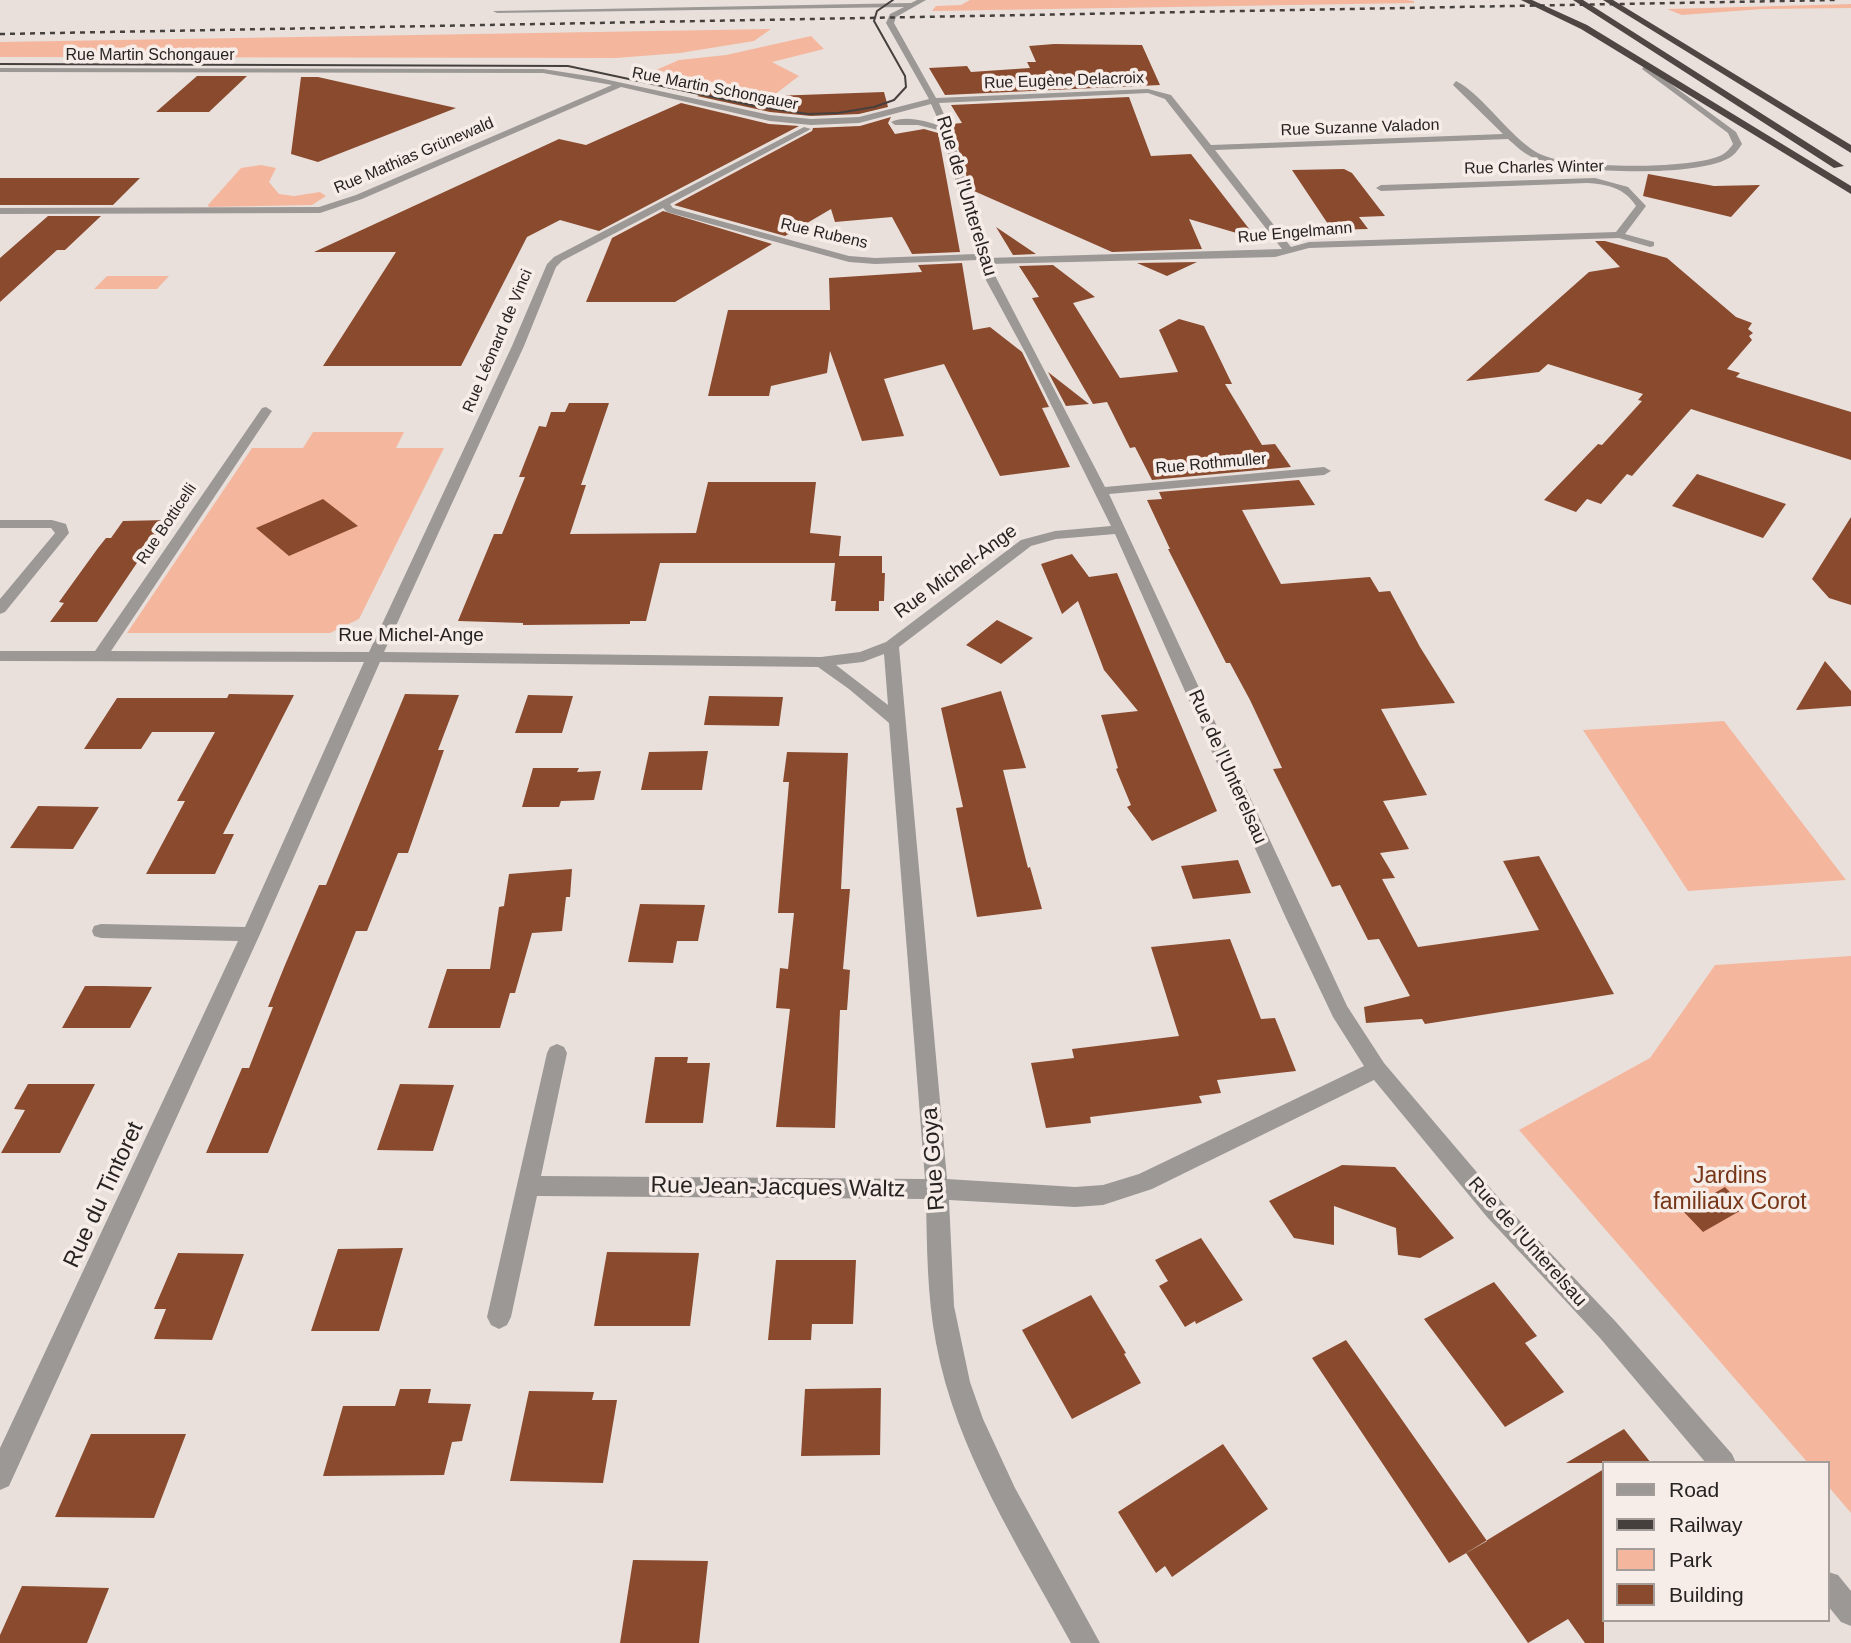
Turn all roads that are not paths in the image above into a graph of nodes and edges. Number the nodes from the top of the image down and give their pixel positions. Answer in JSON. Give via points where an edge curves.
{"nodes":[{"id":1,"x":922,"y":0,"type":"edge"},
{"id":2,"x":1525,"y":0,"type":"edge"},
{"id":3,"x":1577,"y":0,"type":"edge"},
{"id":4,"x":1607,"y":0,"type":"edge"},
{"id":5,"x":1616,"y":0,"type":"edge"},
{"id":6,"x":911,"y":5,"type":"junction"},
{"id":7,"x":496,"y":11,"type":"dead end"},
{"id":8,"x":1645,"y":66,"type":"junction"},
{"id":9,"x":1721,"y":68,"type":"junction"},
{"id":10,"x":0,"y":70,"type":"edge"},
{"id":11,"x":509,"y":70,"type":"junction"},
{"id":12,"x":1456,"y":83,"type":"dead end"},
{"id":13,"x":620,"y":85,"type":"junction"},
{"id":14,"x":607,"y":90,"type":"junction"},
{"id":15,"x":936,"y":101,"type":"junction"},
{"id":16,"x":895,"y":122,"type":"junction"},
{"id":17,"x":807,"y":130,"type":"junction"},
{"id":18,"x":947,"y":130,"type":"junction"},
{"id":19,"x":1512,"y":136,"type":"junction"},
{"id":20,"x":1208,"y":148,"type":"junction"},
{"id":21,"x":1851,"y":150,"type":"edge"},
{"id":22,"x":1851,"y":174,"type":"edge"},
{"id":23,"x":1381,"y":188,"type":"dead end"},
{"id":24,"x":1851,"y":191,"type":"edge"},
{"id":25,"x":665,"y":204,"type":"junction"},
{"id":26,"x":0,"y":211,"type":"edge"},
{"id":27,"x":1619,"y":235,"type":"junction"},
{"id":28,"x":1650,"y":243,"type":"dead end"},
{"id":29,"x":1287,"y":248,"type":"junction"},
{"id":30,"x":982,"y":259,"type":"junction"},
{"id":31,"x":266,"y":411,"type":"dead end"},
{"id":32,"x":1324,"y":471,"type":"dead end"},
{"id":33,"x":1102,"y":491,"type":"junction"},
{"id":34,"x":0,"y":524,"type":"edge"},
{"id":35,"x":1120,"y":528,"type":"junction"},
{"id":36,"x":0,"y":609,"type":"edge"},
{"id":37,"x":891,"y":645,"type":"junction"},
{"id":38,"x":0,"y":656,"type":"edge"},
{"id":39,"x":99,"y":657,"type":"junction"},
{"id":40,"x":374,"y":657,"type":"junction"},
{"id":41,"x":821,"y":662,"type":"junction"},
{"id":42,"x":897,"y":721,"type":"junction"},
{"id":43,"x":102,"y":931,"type":"dead end"},
{"id":44,"x":251,"y":934,"type":"junction"},
{"id":45,"x":557,"y":1053,"type":"dead end"},
{"id":46,"x":1377,"y":1069,"type":"junction"},
{"id":47,"x":527,"y":1186,"type":"junction"},
{"id":48,"x":937,"y":1189,"type":"junction"},
{"id":49,"x":499,"y":1317,"type":"dead end"},
{"id":50,"x":1721,"y":1461,"type":"edge"},
{"id":51,"x":0,"y":1477,"type":"edge"},
{"id":52,"x":1830,"y":1587,"type":"edge"},
{"id":53,"x":1851,"y":1612,"type":"edge"},
{"id":54,"x":1086,"y":1643,"type":"edge"}],
"edges":[{"from":1,"to":6,"type":"street","name":"Rue de l'Unterelsau"},
{"from":2,"to":8,"type":"highway","via":[[1584,27]]},
{"from":3,"to":22,"type":"highway"},
{"from":4,"to":9,"type":"highway"},
{"from":5,"to":9,"type":"highway"},
{"from":6,"to":7,"type":"street"},
{"from":6,"to":15,"type":"street","name":"Rue de l'Unterelsau","via":[[893,16],[890,26]]},
{"from":8,"to":19,"type":"street","via":[[1732,132],[1738,144],[1731,154],[1717,161],[1688,164],[1558,164],[1535,156]]},
{"from":8,"to":24,"type":"highway"},
{"from":9,"to":21,"type":"highway"},
{"from":10,"to":11,"type":"street","name":"Rue Martin Schongauer"},
{"from":11,"to":13,"type":"street","name":"Rue Martin Schongauer","via":[[554,71]]},
{"from":11,"to":14,"type":"street","name":"Rue Martin Schongauer"},
{"from":12,"to":19,"type":"street"},
{"from":13,"to":14,"type":"street","name":"Rue Mathias Grünewald"},
{"from":13,"to":15,"type":"street","name":"Rue Martin Schongauer","via":[[769,118],[811,122],[859,120]]},
{"from":14,"to":17,"type":"street","name":"Rue Martin Schongauer","via":[[765,126]]},
{"from":14,"to":26,"type":"street","name":"Rue Mathias Grünewald","via":[[320,210]]},
{"from":15,"to":16,"type":"street","name":"Rue Martin Schongauer","via":[[921,113]]},
{"from":15,"to":18,"type":"street","name":"Rue de l'Unterelsau"},
{"from":15,"to":20,"type":"street","name":"Rue Eugène Delacroix","via":[[1148,91],[1168,97]]},
{"from":16,"to":17,"type":"street","name":"Rue Martin Schongauer"},
{"from":16,"to":18,"type":"street"},
{"from":17,"to":25,"type":"street","name":"Rue Léonard de Vinci"},
{"from":18,"to":30,"type":"street","name":"Rue de l'Unterelsau"},
{"from":19,"to":20,"type":"street","name":"Rue Suzanne Valadon"},
{"from":20,"to":29,"type":"street","name":"Rue Eugène Delacroix"},
{"from":23,"to":27,"type":"street","name":"Rue Charles Winter","via":[[1607,182],[1623,188],[1641,206]]},
{"from":25,"to":30,"type":"street","name":"Rue Rubens","via":[[670,210],[849,259]]},
{"from":25,"to":40,"type":"street","name":"Rue Léonard de Vinci","via":[[558,259],[548,270],[518,346]]},
{"from":27,"to":28,"type":"street","name":"Rue Engelmann"},
{"from":27,"to":29,"type":"street","name":"Rue Engelmann"},
{"from":29,"to":30,"type":"street","name":"Rue Engelmann","via":[[1275,254]]},
{"from":30,"to":33,"type":"street","name":"Rue de l'Unterelsau"},
{"from":31,"to":39,"type":"street","name":"Rue Botticelli"},
{"from":32,"to":33,"type":"street","name":"Rue Rothmuller"},
{"from":33,"to":35,"type":"street","name":"Rue de l'Unterelsau"},
{"from":34,"to":36,"type":"street","via":[[52,524],[61,527],[62,533]]},
{"from":35,"to":37,"type":"street","name":"Rue Michel-Ange","via":[[1026,543]]},
{"from":35,"to":46,"type":"street","name":"Rue de l'Unterelsau","via":[[1294,916],[1340,1011]]},
{"from":37,"to":41,"type":"street","name":"Rue Michel-Ange","via":[[863,657]]},
{"from":37,"to":42,"type":"street","name":"Rue Goya"},
{"from":38,"to":39,"type":"street","name":"Rue Michel-Ange"},
{"from":39,"to":40,"type":"street","name":"Rue Michel-Ange"},
{"from":40,"to":41,"type":"street","name":"Rue Michel-Ange"},
{"from":40,"to":44,"type":"street","name":"Rue du Tintoret"},
{"from":41,"to":42,"type":"street"},
{"from":42,"to":48,"type":"street","name":"Rue Goya"},
{"from":43,"to":44,"type":"street"},
{"from":44,"to":51,"type":"street","name":"Rue du Tintoret"},
{"from":45,"to":47,"type":"street"},
{"from":46,"to":48,"type":"street","name":"Rue Jean-Jacques Waltz","via":[[1144,1182],[1103,1195]]},
{"from":46,"to":50,"type":"street","name":"Rue de l'Unterelsau","via":[[1495,1210],[1608,1330]]},
{"from":47,"to":48,"type":"street","name":"Rue Jean-Jacques Waltz"},
{"from":47,"to":49,"type":"street"},
{"from":48,"to":54,"type":"street","name":"Rue Goya","via":[[948,1345],[965,1404],[989,1465]]},
{"from":52,"to":53,"type":"street"}]}
